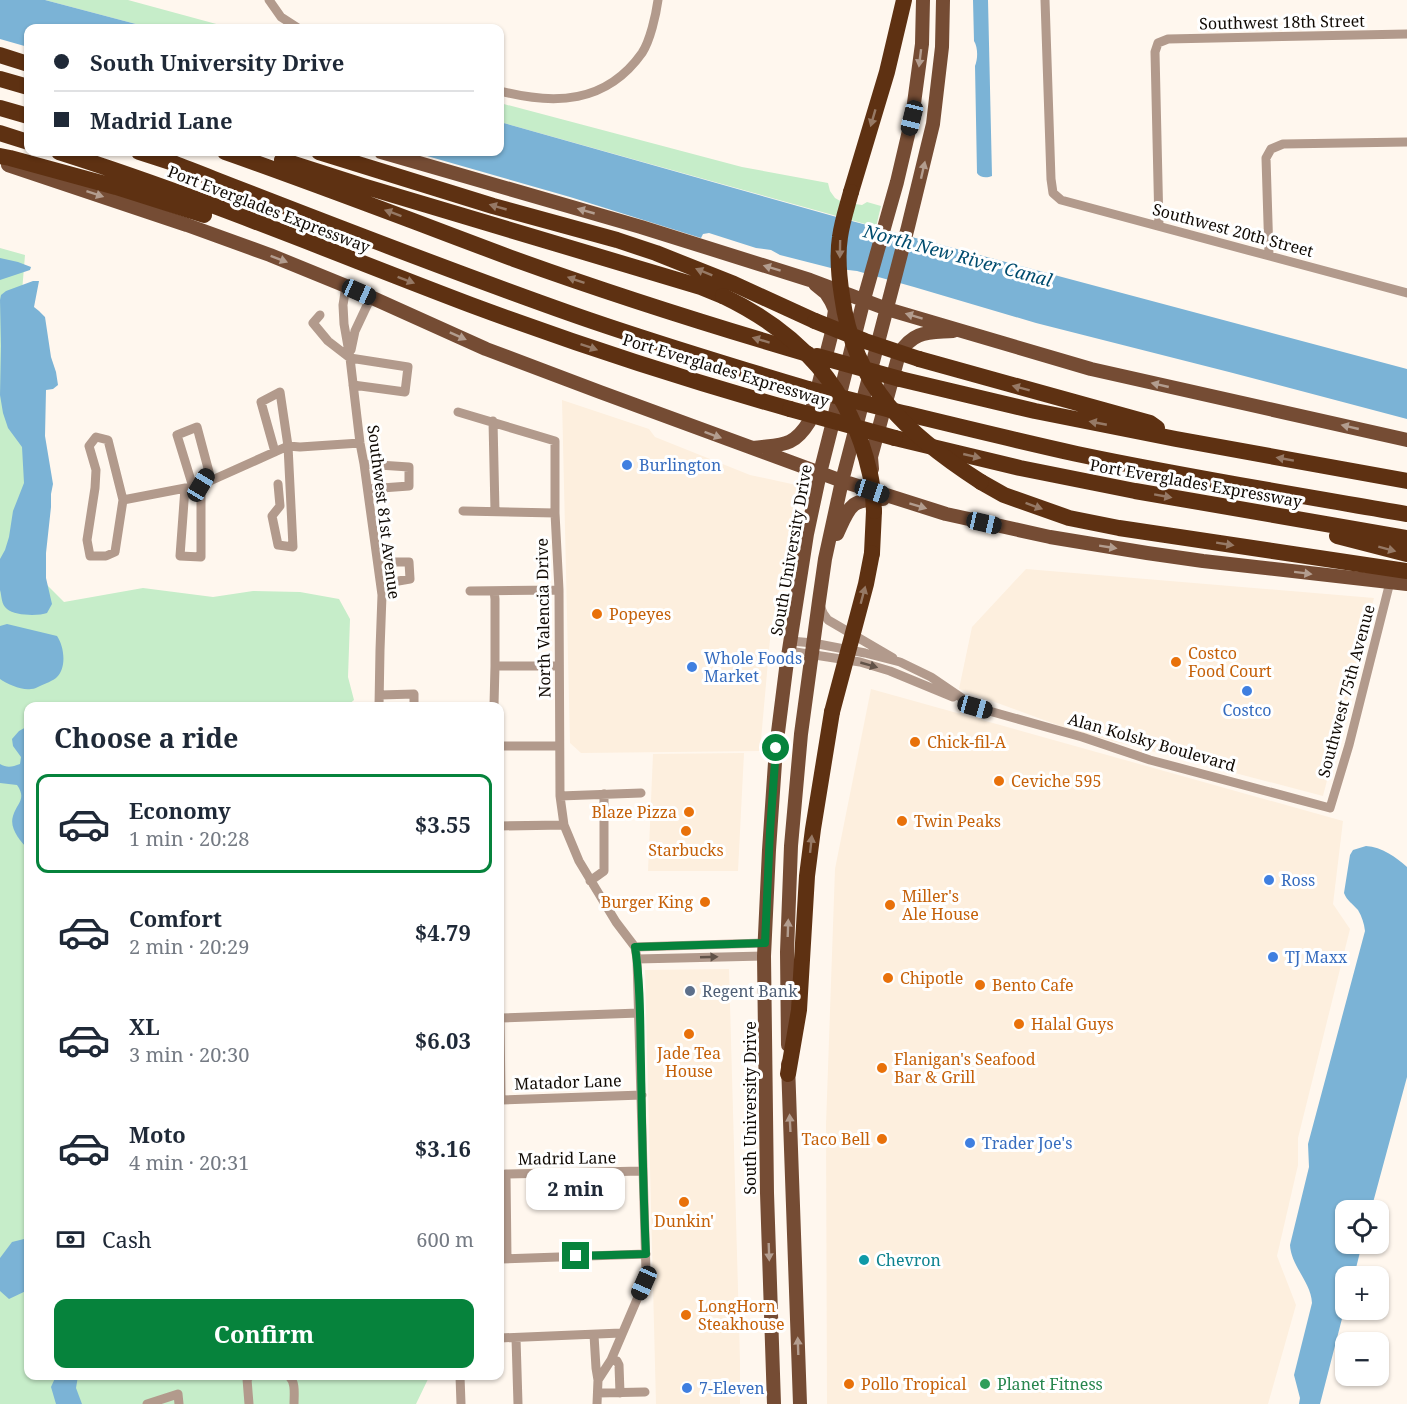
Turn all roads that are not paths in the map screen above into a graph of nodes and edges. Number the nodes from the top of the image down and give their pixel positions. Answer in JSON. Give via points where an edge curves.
{"nodes":[{"id":1,"x":269,"y":0,"type":"edge"},
{"id":2,"x":658,"y":0,"type":"edge"},
{"id":3,"x":904,"y":0,"type":"edge"},
{"id":4,"x":923,"y":0,"type":"edge"},
{"id":5,"x":943,"y":0,"type":"edge"},
{"id":6,"x":1045,"y":0,"type":"edge"},
{"id":7,"x":292,"y":24,"type":"edge"},
{"id":8,"x":1407,"y":34,"type":"edge"},
{"id":9,"x":0,"y":53,"type":"edge"},
{"id":10,"x":24,"y":56,"type":"edge"},
{"id":11,"x":24,"y":62,"type":"edge"},
{"id":12,"x":0,"y":79,"type":"edge"},
{"id":13,"x":24,"y":86,"type":"edge"},
{"id":14,"x":504,"y":92,"type":"edge"},
{"id":15,"x":0,"y":108,"type":"edge"},
{"id":16,"x":24,"y":115,"type":"edge"},
{"id":17,"x":0,"y":133,"type":"edge"},
{"id":18,"x":24,"y":141,"type":"edge"},
{"id":19,"x":1407,"y":142,"type":"edge"},
{"id":20,"x":0,"y":156,"type":"edge"},
{"id":21,"x":70,"y":156,"type":"edge"},
{"id":22,"x":151,"y":156,"type":"edge"},
{"id":23,"x":236,"y":156,"type":"edge"},
{"id":24,"x":269,"y":156,"type":"edge"},
{"id":25,"x":332,"y":156,"type":"edge"},
{"id":26,"x":395,"y":156,"type":"edge"},
{"id":27,"x":0,"y":163,"type":"edge"},
{"id":28,"x":1159,"y":226,"type":"junction"},
{"id":29,"x":1269,"y":255,"type":"junction"},
{"id":30,"x":351,"y":259,"type":"junction"},
{"id":31,"x":810,"y":280,"type":"junction"},
{"id":32,"x":346,"y":286,"type":"junction"},
{"id":33,"x":1407,"y":293,"type":"edge"},
{"id":34,"x":371,"y":297,"type":"junction"},
{"id":35,"x":864,"y":299,"type":"junction"},
{"id":36,"x":887,"y":309,"type":"junction"},
{"id":37,"x":320,"y":315,"type":"dead end"},
{"id":38,"x":961,"y":331,"type":"junction"},
{"id":39,"x":350,"y":358,"type":"junction"},
{"id":40,"x":353,"y":385,"type":"junction"},
{"id":41,"x":458,"y":411,"type":"dead end"},
{"id":42,"x":494,"y":421,"type":"junction"},
{"id":43,"x":1176,"y":439,"type":"junction"},
{"id":44,"x":1407,"y":440,"type":"edge"},
{"id":45,"x":360,"y":443,"type":"junction"},
{"id":46,"x":288,"y":446,"type":"junction"},
{"id":47,"x":750,"y":448,"type":"junction"},
{"id":48,"x":274,"y":452,"type":"junction"},
{"id":49,"x":364,"y":464,"type":"junction"},
{"id":50,"x":820,"y":473,"type":"junction"},
{"id":51,"x":842,"y":481,"type":"junction"},
{"id":52,"x":1407,"y":481,"type":"edge"},
{"id":53,"x":278,"y":484,"type":"dead end"},
{"id":54,"x":193,"y":487,"type":"junction"},
{"id":55,"x":368,"y":489,"type":"junction"},
{"id":56,"x":894,"y":498,"type":"junction"},
{"id":57,"x":123,"y":500,"type":"junction"},
{"id":58,"x":1229,"y":508,"type":"junction"},
{"id":59,"x":495,"y":511,"type":"junction"},
{"id":60,"x":463,"y":512,"type":"dead end"},
{"id":61,"x":555,"y":513,"type":"junction"},
{"id":62,"x":1407,"y":514,"type":"edge"},
{"id":63,"x":1407,"y":538,"type":"edge"},
{"id":64,"x":1407,"y":554,"type":"edge"},
{"id":65,"x":825,"y":559,"type":"junction"},
{"id":66,"x":378,"y":562,"type":"junction"},
{"id":67,"x":1407,"y":571,"type":"edge"},
{"id":68,"x":1390,"y":582,"type":"junction"},
{"id":69,"x":381,"y":584,"type":"junction"},
{"id":70,"x":1407,"y":584,"type":"edge"},
{"id":71,"x":559,"y":590,"type":"junction"},
{"id":72,"x":470,"y":591,"type":"dead end"},
{"id":73,"x":494,"y":591,"type":"junction"},
{"id":74,"x":819,"y":601,"type":"junction"},
{"id":75,"x":790,"y":646,"type":"junction"},
{"id":76,"x":812,"y":649,"type":"junction"},
{"id":77,"x":900,"y":662,"type":"junction"},
{"id":78,"x":495,"y":666,"type":"junction"},
{"id":79,"x":559,"y":666,"type":"junction"},
{"id":80,"x":380,"y":695,"type":"junction"},
{"id":81,"x":379,"y":702,"type":"edge"},
{"id":82,"x":414,"y":702,"type":"edge"},
{"id":83,"x":494,"y":702,"type":"edge"},
{"id":84,"x":967,"y":702,"type":"junction"},
{"id":85,"x":504,"y":746,"type":"edge"},
{"id":86,"x":559,"y":746,"type":"junction"},
{"id":87,"x":641,"y":793,"type":"dead end"},
{"id":88,"x":604,"y":794,"type":"junction"},
{"id":89,"x":560,"y":796,"type":"junction"},
{"id":90,"x":1330,"y":808,"type":"joint"},
{"id":91,"x":564,"y":825,"type":"junction"},
{"id":92,"x":504,"y":826,"type":"edge"},
{"id":93,"x":590,"y":880,"type":"junction"},
{"id":94,"x":635,"y":947,"type":"junction"},
{"id":95,"x":764,"y":949,"type":"junction"},
{"id":96,"x":637,"y":960,"type":"junction"},
{"id":97,"x":639,"y":1013,"type":"junction"},
{"id":98,"x":504,"y":1017,"type":"edge"},
{"id":99,"x":788,"y":1074,"type":"junction"},
{"id":100,"x":642,"y":1095,"type":"junction"},
{"id":101,"x":504,"y":1100,"type":"edge"},
{"id":102,"x":642,"y":1171,"type":"junction"},
{"id":103,"x":504,"y":1231,"type":"edge"},
{"id":104,"x":646,"y":1254,"type":"junction"},
{"id":105,"x":504,"y":1259,"type":"edge"},
{"id":106,"x":621,"y":1334,"type":"junction"},
{"id":107,"x":594,"y":1335,"type":"junction"},
{"id":108,"x":504,"y":1338,"type":"edge"},
{"id":109,"x":516,"y":1338,"type":"junction"},
{"id":110,"x":611,"y":1360,"type":"junction"},
{"id":111,"x":247,"y":1380,"type":"edge"},
{"id":112,"x":292,"y":1380,"type":"edge"},
{"id":113,"x":460,"y":1380,"type":"edge"},
{"id":114,"x":598,"y":1380,"type":"junction"},
{"id":115,"x":645,"y":1392,"type":"dead end"},
{"id":116,"x":597,"y":1393,"type":"junction"},
{"id":117,"x":620,"y":1393,"type":"junction"},
{"id":118,"x":147,"y":1404,"type":"edge"},
{"id":119,"x":179,"y":1404,"type":"edge"},
{"id":120,"x":249,"y":1404,"type":"edge"},
{"id":121,"x":294,"y":1404,"type":"edge"},
{"id":122,"x":461,"y":1404,"type":"edge"},
{"id":123,"x":519,"y":1404,"type":"edge"},
{"id":124,"x":597,"y":1404,"type":"edge"},
{"id":125,"x":774,"y":1404,"type":"edge"},
{"id":126,"x":800,"y":1404,"type":"edge"}],
"edges":[{"from":1,"to":7,"type":"street","via":[[281,17]]},
{"from":2,"to":14,"type":"street","via":[[643,52],[622,76],[597,92],[561,100]]},
{"from":3,"to":67,"type":"highway","one_way":true,"bridge":true,"via":[[840,238],[839,276],[850,337],[877,391],[896,414],[920,439],[981,482],[1004,495],[1070,518]]},
{"from":4,"to":35,"type":"main road","name":"South University Drive","one_way":true,"via":[[922,44],[912,118]]},
{"from":36,"to":5,"type":"main road","one_way":true,"via":[[933,124]]},
{"from":6,"to":28,"type":"street","name":"Southwest 20th Street","via":[[1053,194],[1061,200]]},
{"from":8,"to":28,"type":"street","name":"Southwest 18th Street","via":[[1168,39],[1158,43],[1155,52]]},
{"from":9,"to":10,"type":"main road"},
{"from":9,"to":11,"type":"highway"},
{"from":12,"to":13,"type":"highway"},
{"from":15,"to":16,"type":"highway"},
{"from":17,"to":18,"type":"highway"},
{"from":19,"to":29,"type":"street","via":[[1283,144],[1271,149],[1266,158]]},
{"from":20,"to":30,"type":"highway"},
{"from":21,"to":30,"type":"highway","name":"Port Everglades Expressway"},
{"from":22,"to":62,"type":"highway","bridge":true,"via":[[571,314],[808,389],[1078,454]]},
{"from":43,"to":23,"type":"highway","one_way":true,"bridge":true,"via":[[900,379],[733,331],[515,259]]},
{"from":99,"to":24,"type":"highway","one_way":true,"bridge":true,"via":[[799,1010],[813,829],[832,712],[872,553],[874,511],[870,476],[854,424],[841,399],[804,350],[777,327],[723,296]]},
{"from":43,"to":25,"type":"highway","one_way":true,"bridge":true,"via":[[1150,423],[865,341],[734,284],[617,240]]},
{"from":31,"to":26,"type":"main road","one_way":true},
{"from":27,"to":32,"type":"main road","one_way":true,"via":[[187,225]]},
{"from":28,"to":29,"type":"street","name":"Southwest 20th Street"},
{"from":29,"to":33,"type":"street","name":"Southwest 20th Street"},
{"from":30,"to":58,"type":"highway","name":"Port Everglades Expressway","one_way":true,"bridge":true,"via":[[474,306],[721,390],[895,438],[1077,480]]},
{"from":31,"to":35,"type":"main road"},
{"from":31,"to":47,"type":"main road","via":[[826,293],[835,310],[809,422],[795,440]]},
{"from":32,"to":34,"type":"main road"},
{"from":32,"to":39,"type":"street","name":"Southwest 81st Avenue","via":[[344,324]]},
{"from":34,"to":39,"type":"street","name":"Southwest 81st Avenue","via":[[355,331]]},
{"from":34,"to":47,"type":"main road","one_way":true,"via":[[486,349]]},
{"from":35,"to":36,"type":"main road"},
{"from":35,"to":50,"type":"main road","name":"South University Drive"},
{"from":38,"to":36,"type":"main road","one_way":true},
{"from":36,"to":51,"type":"main road"},
{"from":37,"to":39,"type":"street","via":[[313,323],[327,341]]},
{"from":44,"to":38,"type":"main road","one_way":true,"via":[[1091,369]]},
{"from":38,"to":56,"type":"main road","via":[[917,335],[899,354],[871,457],[874,475]]},
{"from":39,"to":40,"type":"street","name":"Southwest 81st Avenue"},
{"from":39,"to":40,"type":"street","via":[[408,367],[405,392]]},
{"from":40,"to":45,"type":"street","name":"Southwest 81st Avenue"},
{"from":41,"to":42,"type":"street"},
{"from":42,"to":59,"type":"street"},
{"from":42,"to":61,"type":"street","name":"North Valencia Drive","via":[[555,441]]},
{"from":52,"to":43,"type":"highway","one_way":true},
{"from":45,"to":46,"type":"street"},
{"from":45,"to":49,"type":"street","name":"Southwest 81st Avenue"},
{"from":46,"to":48,"type":"street"},
{"from":46,"to":48,"type":"street","via":[[280,392],[261,402]]},
{"from":46,"to":53,"type":"street","via":[[293,547],[278,545],[272,516],[280,506]]},
{"from":47,"to":50,"type":"main road"},
{"from":48,"to":54,"type":"street"},
{"from":49,"to":55,"type":"street","name":"Southwest 81st Avenue"},
{"from":49,"to":55,"type":"street","via":[[409,467],[409,486]]},
{"from":50,"to":51,"type":"main road"},
{"from":50,"to":75,"type":"main road","name":"South University Drive"},
{"from":51,"to":56,"type":"main road"},
{"from":51,"to":65,"type":"main road"},
{"from":54,"to":54,"type":"street","via":[[177,435],[197,427],[209,472]]},
{"from":54,"to":54,"type":"street","via":[[201,557],[180,556]]},
{"from":54,"to":57,"type":"street"},
{"from":55,"to":66,"type":"street","name":"Southwest 81st Avenue"},
{"from":56,"to":65,"type":"main road","via":[[863,500],[850,508]]},
{"from":56,"to":68,"type":"main road","one_way":true,"via":[[1050,537],[1203,561]]},
{"from":57,"to":57,"type":"street","via":[[115,552],[90,556],[87,540],[96,470],[89,446],[96,437],[108,440]]},
{"from":58,"to":63,"type":"highway","name":"Port Everglades Expressway"},
{"from":58,"to":64,"type":"highway","one_way":true},
{"from":59,"to":60,"type":"street"},
{"from":59,"to":61,"type":"street"},
{"from":61,"to":71,"type":"street","name":"North Valencia Drive"},
{"from":65,"to":74,"type":"main road"},
{"from":66,"to":69,"type":"street","name":"Southwest 81st Avenue"},
{"from":66,"to":69,"type":"street","via":[[409,562],[411,579]]},
{"from":68,"to":70,"type":"main road"},
{"from":68,"to":90,"type":"street","name":"Southwest 75th Avenue"},
{"from":69,"to":80,"type":"street","name":"Southwest 81st Avenue"},
{"from":71,"to":73,"type":"street"},
{"from":71,"to":79,"type":"street","name":"North Valencia Drive"},
{"from":72,"to":73,"type":"street"},
{"from":73,"to":78,"type":"street"},
{"from":74,"to":76,"type":"main road"},
{"from":74,"to":77,"type":"street","via":[[828,620]]},
{"from":75,"to":76,"type":"street","name":"Alan Kolsky Boulevard"},
{"from":75,"to":95,"type":"main road","name":"South University Drive","via":[[773,777]]},
{"from":76,"to":77,"type":"street","name":"Alan Kolsky Boulevard","via":[[865,653]]},
{"from":76,"to":84,"type":"street","name":"Alan Kolsky Boulevard","one_way":true,"via":[[890,671]]},
{"from":99,"to":76,"type":"main road","one_way":true,"via":[[790,846]]},
{"from":77,"to":84,"type":"street","name":"Alan Kolsky Boulevard","via":[[931,677]]},
{"from":78,"to":79,"type":"street"},
{"from":78,"to":83,"type":"street"},
{"from":79,"to":86,"type":"street","name":"North Valencia Drive"},
{"from":80,"to":81,"type":"street","name":"Southwest 81st Avenue"},
{"from":80,"to":82,"type":"street","via":[[414,694]]},
{"from":84,"to":90,"type":"street","name":"Alan Kolsky Boulevard","via":[[1150,760]]},
{"from":85,"to":86,"type":"street"},
{"from":86,"to":89,"type":"street","name":"North Valencia Drive"},
{"from":87,"to":88,"type":"street"},
{"from":88,"to":89,"type":"street"},
{"from":88,"to":93,"type":"street","via":[[604,871]]},
{"from":89,"to":91,"type":"street","name":"North Valencia Drive"},
{"from":91,"to":92,"type":"street"},
{"from":91,"to":93,"type":"street","name":"North Valencia Drive"},
{"from":93,"to":94,"type":"street","name":"North Valencia Drive"},
{"from":94,"to":95,"type":"street"},
{"from":94,"to":96,"type":"street","name":"North Valencia Drive"},
{"from":96,"to":95,"type":"street","one_way":true},
{"from":95,"to":125,"type":"main road","name":"South University Drive","one_way":true,"via":[[766,1187]]},
{"from":96,"to":97,"type":"street","name":"North Valencia Drive"},
{"from":97,"to":98,"type":"street","name":"Matador Lane"},
{"from":97,"to":100,"type":"street","name":"North Valencia Drive"},
{"from":126,"to":99,"type":"main road","one_way":true},
{"from":100,"to":101,"type":"street","name":"Matador Lane"},
{"from":100,"to":102,"type":"street","name":"North Valencia Drive"},
{"from":102,"to":103,"type":"street","name":"Madrid Lane","via":[[506,1174]]},
{"from":102,"to":104,"type":"street","name":"North Valencia Drive"},
{"from":104,"to":105,"type":"street","name":"Madrid Lane"},
{"from":104,"to":106,"type":"street","name":"North Valencia Drive","via":[[644,1283]]},
{"from":106,"to":107,"type":"street"},
{"from":106,"to":110,"type":"street","name":"North Valencia Drive"},
{"from":107,"to":109,"type":"street"},
{"from":107,"to":114,"type":"street"},
{"from":108,"to":109,"type":"street"},
{"from":109,"to":123,"type":"street"},
{"from":110,"to":114,"type":"street","name":"North Valencia Drive"},
{"from":110,"to":117,"type":"street","via":[[619,1365]]},
{"from":111,"to":120,"type":"street"},
{"from":112,"to":121,"type":"street"},
{"from":113,"to":122,"type":"street"},
{"from":114,"to":116,"type":"street"},
{"from":115,"to":117,"type":"street"},
{"from":116,"to":117,"type":"street"},
{"from":116,"to":124,"type":"street"},
{"from":118,"to":119,"type":"street","via":[[178,1394]]}]}
